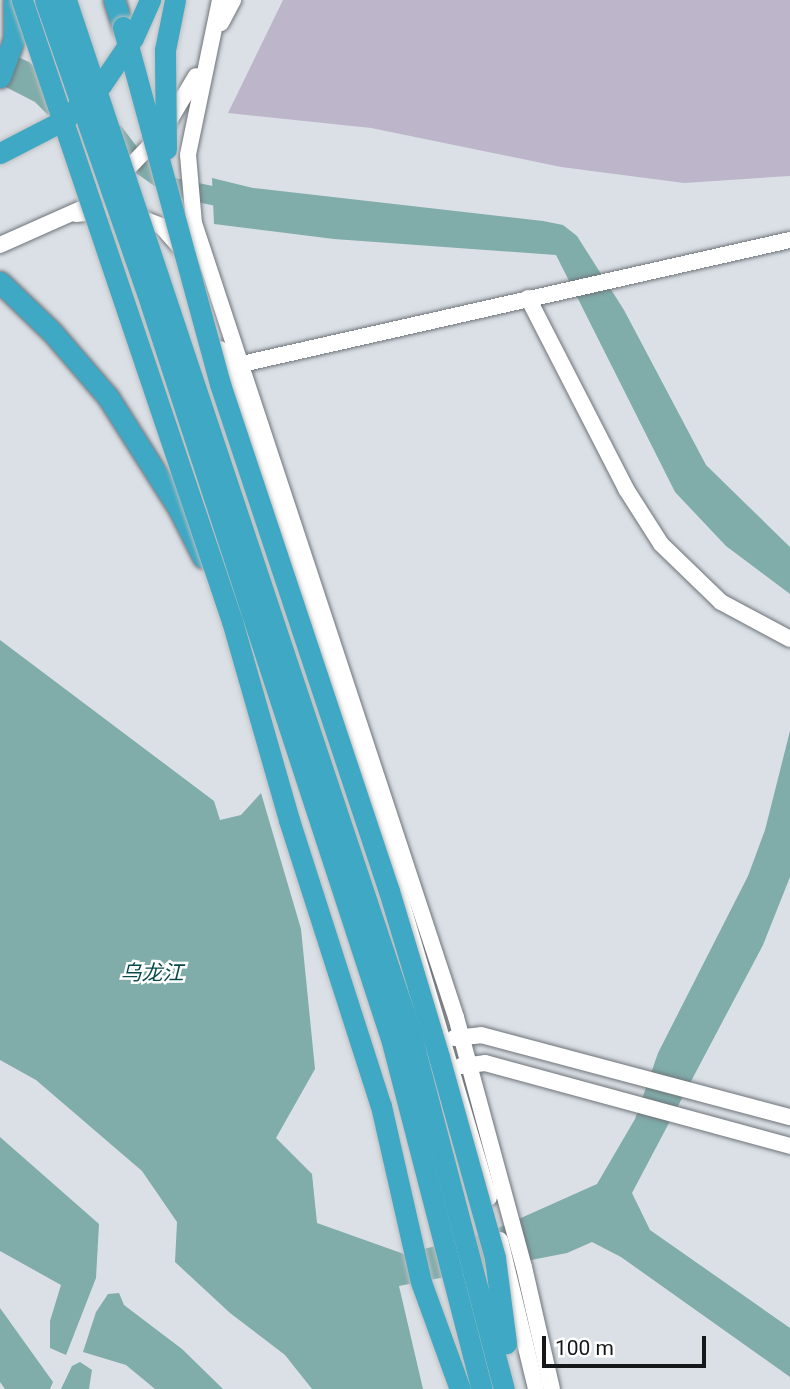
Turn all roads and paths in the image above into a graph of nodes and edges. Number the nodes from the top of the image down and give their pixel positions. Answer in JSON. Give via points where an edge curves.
{"nodes":[{"id":1,"x":14,"y":0,"type":"edge"},
{"id":2,"x":22,"y":0,"type":"edge"},
{"id":3,"x":45,"y":0,"type":"edge"},
{"id":4,"x":65,"y":0,"type":"edge"},
{"id":5,"x":116,"y":0,"type":"edge"},
{"id":6,"x":150,"y":0,"type":"edge"},
{"id":7,"x":175,"y":0,"type":"edge"},
{"id":8,"x":220,"y":0,"type":"edge"},
{"id":9,"x":233,"y":0,"type":"edge"},
{"id":10,"x":210,"y":43,"type":"junction"},
{"id":11,"x":0,"y":77,"type":"edge"},
{"id":12,"x":0,"y":153,"type":"edge"},
{"id":13,"x":124,"y":174,"type":"junction"},
{"id":14,"x":173,"y":211,"type":"junction"},
{"id":15,"x":76,"y":214,"type":"junction"},
{"id":16,"x":790,"y":240,"type":"edge"},
{"id":17,"x":0,"y":245,"type":"edge"},
{"id":18,"x":0,"y":282,"type":"edge"},
{"id":19,"x":528,"y":298,"type":"junction"},
{"id":20,"x":234,"y":366,"type":"junction"},
{"id":21,"x":232,"y":621,"type":"junction"},
{"id":22,"x":790,"y":639,"type":"edge"},
{"id":23,"x":454,"y":1038,"type":"junction"},
{"id":24,"x":461,"y":1066,"type":"junction"},
{"id":25,"x":790,"y":1117,"type":"edge"},
{"id":26,"x":790,"y":1146,"type":"edge"},
{"id":27,"x":517,"y":1269,"type":"junction"},
{"id":28,"x":460,"y":1389,"type":"edge"},
{"id":29,"x":482,"y":1389,"type":"edge"},
{"id":30,"x":504,"y":1389,"type":"edge"},
{"id":31,"x":517,"y":1389,"type":"edge"},
{"id":32,"x":536,"y":1389,"type":"edge"},
{"id":33,"x":552,"y":1389,"type":"edge"}],
"edges":[{"from":1,"to":11,"type":"highway","via":[[14,39]]},
{"from":2,"to":21,"type":"highway","bridge":true},
{"from":3,"to":29,"type":"highway","bridge":true,"via":[[155,318],[392,1042]]},
{"from":4,"to":13,"type":"highway","bridge":true},
{"from":5,"to":14,"type":"highway","bridge":true},
{"from":6,"to":12,"type":"highway","bridge":true,"via":[[133,38],[101,85],[64,120]]},
{"from":7,"to":14,"type":"highway","bridge":true,"via":[[164,79]]},
{"from":8,"to":10,"type":"main road"},
{"from":9,"to":10,"type":"main road"},
{"from":10,"to":13,"type":"main road","bridge":true,"via":[[162,133]]},
{"from":10,"to":20,"type":"main road","via":[[188,155],[194,223]]},
{"from":13,"to":15,"type":"main road"},
{"from":13,"to":30,"type":"highway","bridge":true,"via":[[410,1031]]},
{"from":14,"to":31,"type":"highway","bridge":true,"via":[[220,384],[428,1020],[495,1258],[503,1332]]},
{"from":15,"to":17,"type":"main road"},
{"from":15,"to":20,"type":"main road","via":[[105,211],[143,216],[177,241]]},
{"from":16,"to":19,"type":"main road"},
{"from":18,"to":21,"type":"highway","bridge":true,"via":[[73,356],[133,433],[192,535]]},
{"from":19,"to":20,"type":"main road"},
{"from":19,"to":22,"type":"main road","via":[[626,489],[661,544],[721,601]]},
{"from":20,"to":23,"type":"main road","via":[[376,816]]},
{"from":21,"to":28,"type":"highway","bridge":true,"via":[[292,832],[381,1106],[421,1282]]},
{"from":23,"to":24,"type":"main road"},
{"from":23,"to":25,"type":"main road","via":[[481,1035]]},
{"from":24,"to":26,"type":"main road","via":[[485,1063]]},
{"from":24,"to":27,"type":"main road"},
{"from":27,"to":32,"type":"main road"},
{"from":27,"to":33,"type":"main road"}]}
